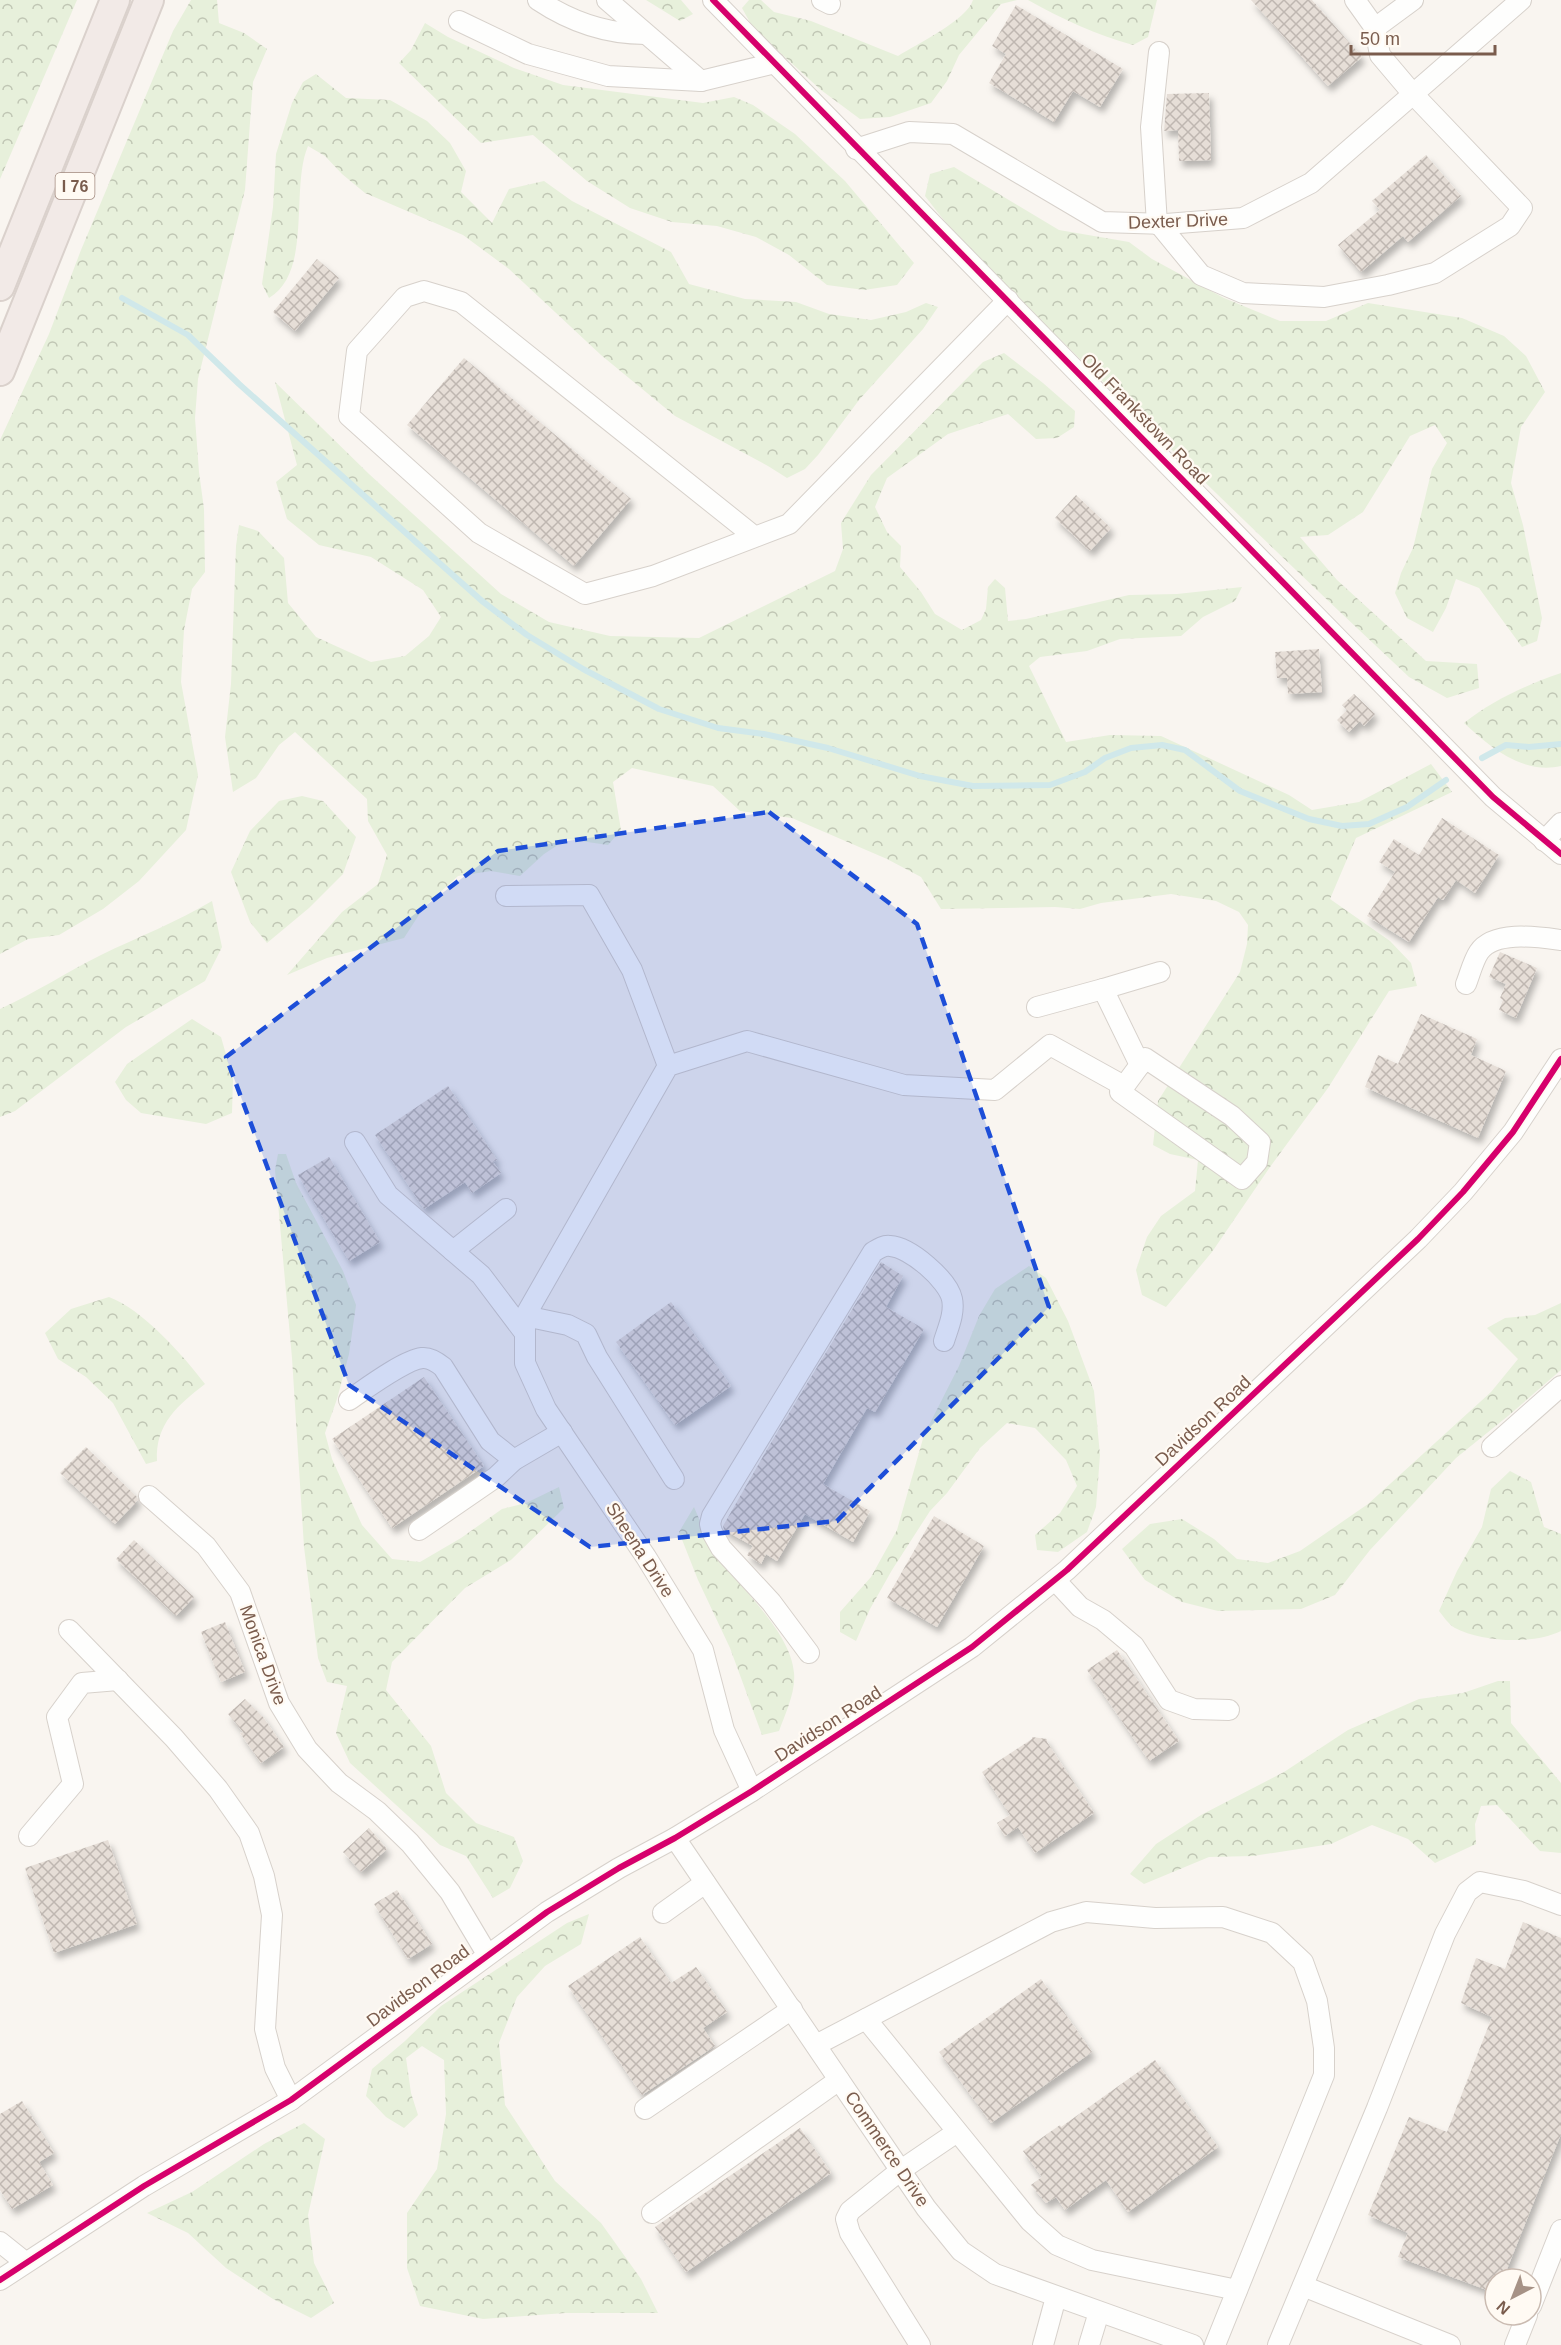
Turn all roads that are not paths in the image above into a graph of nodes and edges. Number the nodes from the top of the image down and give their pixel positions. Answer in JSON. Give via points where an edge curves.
{"nodes":[{"id":1,"x":115,"y":0,"type":"edge"},
{"id":2,"x":149,"y":0,"type":"edge"},
{"id":3,"x":538,"y":0,"type":"edge"},
{"id":4,"x":607,"y":0,"type":"edge"},
{"id":5,"x":713,"y":0,"type":"edge"},
{"id":6,"x":1355,"y":0,"type":"edge"},
{"id":7,"x":1413,"y":0,"type":"edge"},
{"id":8,"x":1516,"y":2,"type":"edge"},
{"id":9,"x":459,"y":21,"type":"dead end"},
{"id":10,"x":1375,"y":28,"type":"junction"},
{"id":11,"x":645,"y":34,"type":"junction"},
{"id":12,"x":1159,"y":52,"type":"dead end"},
{"id":13,"x":775,"y":63,"type":"junction"},
{"id":14,"x":701,"y":81,"type":"junction"},
{"id":15,"x":1413,"y":94,"type":"junction"},
{"id":16,"x":856,"y":149,"type":"junction"},
{"id":17,"x":1158,"y":224,"type":"junction"},
{"id":18,"x":0,"y":286,"type":"edge"},
{"id":19,"x":1008,"y":300,"type":"junction"},
{"id":20,"x":0,"y":371,"type":"edge"},
{"id":21,"x":755,"y":537,"type":"junction"},
{"id":22,"x":1561,"y":823,"type":"edge"},
{"id":23,"x":1544,"y":841,"type":"junction"},
{"id":24,"x":1561,"y":854,"type":"edge"},
{"id":25,"x":506,"y":896,"type":"dead end"},
{"id":26,"x":1561,"y":940,"type":"edge"},
{"id":27,"x":1160,"y":972,"type":"dead end"},
{"id":28,"x":1466,"y":984,"type":"dead end"},
{"id":29,"x":1103,"y":989,"type":"junction"},
{"id":30,"x":1037,"y":1007,"type":"dead end"},
{"id":31,"x":1561,"y":1059,"type":"edge"},
{"id":32,"x":1140,"y":1065,"type":"junction"},
{"id":33,"x":668,"y":1066,"type":"junction"},
{"id":34,"x":1124,"y":1086,"type":"junction"},
{"id":35,"x":355,"y":1142,"type":"dead end"},
{"id":36,"x":506,"y":1209,"type":"dead end"},
{"id":37,"x":453,"y":1251,"type":"junction"},
{"id":38,"x":525,"y":1324,"type":"junction"},
{"id":39,"x":944,"y":1341,"type":"dead end"},
{"id":40,"x":1561,"y":1386,"type":"edge"},
{"id":41,"x":349,"y":1400,"type":"dead end"},
{"id":42,"x":562,"y":1432,"type":"junction"},
{"id":43,"x":1492,"y":1448,"type":"dead end"},
{"id":44,"x":514,"y":1460,"type":"junction"},
{"id":45,"x":674,"y":1479,"type":"dead end"},
{"id":46,"x":149,"y":1496,"type":"dead end"},
{"id":47,"x":419,"y":1530,"type":"dead end"},
{"id":48,"x":1055,"y":1580,"type":"junction"},
{"id":49,"x":69,"y":1630,"type":"dead end"},
{"id":50,"x":809,"y":1653,"type":"dead end"},
{"id":51,"x":118,"y":1680,"type":"junction"},
{"id":52,"x":1229,"y":1710,"type":"dead end"},
{"id":53,"x":752,"y":1791,"type":"junction"},
{"id":54,"x":29,"y":1836,"type":"dead end"},
{"id":55,"x":675,"y":1838,"type":"junction"},
{"id":56,"x":705,"y":1883,"type":"junction"},
{"id":57,"x":1561,"y":1905,"type":"edge"},
{"id":58,"x":663,"y":1913,"type":"dead end"},
{"id":59,"x":487,"y":1954,"type":"junction"},
{"id":60,"x":792,"y":2010,"type":"junction"},
{"id":61,"x":866,"y":2019,"type":"junction"},
{"id":62,"x":816,"y":2045,"type":"junction"},
{"id":63,"x":839,"y":2080,"type":"junction"},
{"id":64,"x":291,"y":2100,"type":"junction"},
{"id":65,"x":645,"y":2109,"type":"dead end"},
{"id":66,"x":957,"y":2132,"type":"junction"},
{"id":67,"x":901,"y":2170,"type":"junction"},
{"id":68,"x":652,"y":2213,"type":"dead end"},
{"id":69,"x":1561,"y":2230,"type":"edge"},
{"id":70,"x":0,"y":2242,"type":"edge"},
{"id":71,"x":25,"y":2262,"type":"junction"},
{"id":72,"x":1543,"y":2276,"type":"edge"},
{"id":73,"x":0,"y":2280,"type":"edge"},
{"id":74,"x":1303,"y":2286,"type":"junction"},
{"id":75,"x":1237,"y":2290,"type":"junction"},
{"id":76,"x":1056,"y":2297,"type":"junction"},
{"id":77,"x":1099,"y":2312,"type":"junction"},
{"id":78,"x":1522,"y":2327,"type":"edge"},
{"id":79,"x":920,"y":2345,"type":"edge"},
{"id":80,"x":1043,"y":2345,"type":"edge"},
{"id":81,"x":1089,"y":2345,"type":"edge"},
{"id":82,"x":1193,"y":2345,"type":"edge"},
{"id":83,"x":1215,"y":2345,"type":"edge"},
{"id":84,"x":1278,"y":2345,"type":"edge"},
{"id":85,"x":1450,"y":2345,"type":"edge"},
{"id":86,"x":1515,"y":2345,"type":"edge"}],
"edges":[{"from":1,"to":18,"type":"highway","number":"I 76"},
{"from":2,"to":20,"type":"highway","number":"I 76"},
{"from":3,"to":11,"type":"street","via":[[560,15],[604,31]]},
{"from":4,"to":11,"type":"street"},
{"from":5,"to":13,"type":"street","name":"Old Frankstown Road"},
{"from":6,"to":10,"type":"street"},
{"from":7,"to":10,"type":"street"},
{"from":8,"to":15,"type":"street","name":"Dexter Drive"},
{"from":9,"to":14,"type":"street","via":[[528,54],[608,76]]},
{"from":10,"to":15,"type":"street","via":[[1380,55]]},
{"from":11,"to":14,"type":"street"},
{"from":12,"to":17,"type":"street","via":[[1151,128]]},
{"from":13,"to":14,"type":"street"},
{"from":13,"to":16,"type":"street","name":"Old Frankstown Road"},
{"from":15,"to":17,"type":"street","name":"Dexter Drive","via":[[1311,183],[1243,218]]},
{"from":15,"to":17,"type":"street","via":[[1522,208],[1510,226],[1435,273],[1324,297],[1243,293],[1201,275]]},
{"from":16,"to":17,"type":"street","name":"Dexter Drive","via":[[909,132],[953,134],[1102,222]]},
{"from":16,"to":19,"type":"street","name":"Old Frankstown Road"},
{"from":19,"to":21,"type":"street","via":[[789,524]]},
{"from":19,"to":23,"type":"street","name":"Old Frankstown Road","via":[[1493,797]]},
{"from":21,"to":21,"type":"street","via":[[653,576],[585,594],[479,533],[350,416],[357,351],[405,297],[424,291],[461,302]]},
{"from":22,"to":23,"type":"street"},
{"from":23,"to":24,"type":"street","name":"Old Frankstown Road"},
{"from":25,"to":33,"type":"street","via":[[589,895],[632,970]]},
{"from":26,"to":28,"type":"street","via":[[1532,936],[1491,940],[1479,952]]},
{"from":27,"to":29,"type":"street"},
{"from":29,"to":30,"type":"street"},
{"from":29,"to":32,"type":"street"},
{"from":31,"to":48,"type":"street","name":"Davidson Road","via":[[1513,1132],[1463,1192]]},
{"from":32,"to":34,"type":"street"},
{"from":32,"to":34,"type":"street","via":[[1145,1058],[1232,1116],[1260,1142],[1257,1162],[1242,1179],[1120,1092]]},
{"from":33,"to":34,"type":"street","via":[[747,1041],[904,1085],[995,1090],[1050,1045]]},
{"from":33,"to":38,"type":"street"},
{"from":35,"to":37,"type":"street","via":[[388,1195]]},
{"from":36,"to":37,"type":"street"},
{"from":37,"to":38,"type":"street","via":[[481,1275]]},
{"from":38,"to":42,"type":"street","name":"Sheena Drive","via":[[525,1362],[546,1409]]},
{"from":38,"to":45,"type":"street","via":[[568,1325],[586,1334],[597,1358]]},
{"from":39,"to":50,"type":"street","via":[[953,1301],[941,1277],[903,1250],[890,1246],[873,1252],[712,1516],[712,1532],[721,1548],[771,1602]]},
{"from":40,"to":43,"type":"street"},
{"from":41,"to":44,"type":"street","via":[[385,1375],[422,1358],[434,1360],[443,1367],[490,1440]]},
{"from":42,"to":44,"type":"street"},
{"from":42,"to":53,"type":"street","name":"Sheena Drive","via":[[703,1650],[724,1730]]},
{"from":44,"to":47,"type":"street","via":[[496,1477]]},
{"from":46,"to":59,"type":"street","name":"Monica Drive","via":[[206,1546],[240,1592],[279,1703],[307,1749],[339,1783],[377,1811],[410,1843],[450,1892]]},
{"from":48,"to":52,"type":"street","via":[[1080,1607],[1134,1646],[1169,1700],[1194,1709]]},
{"from":48,"to":53,"type":"street","name":"Davidson Road","via":[[972,1647]]},
{"from":49,"to":51,"type":"street"},
{"from":51,"to":54,"type":"street","via":[[82,1683],[57,1717],[73,1784]]},
{"from":51,"to":64,"type":"street","via":[[174,1738],[249,1833],[272,1915],[265,2029],[275,2068]]},
{"from":53,"to":55,"type":"street","name":"Davidson Road"},
{"from":55,"to":56,"type":"street","name":"Commerce Drive"},
{"from":55,"to":59,"type":"street","name":"Davidson Road","via":[[574,1895]]},
{"from":56,"to":58,"type":"street"},
{"from":56,"to":60,"type":"street","name":"Commerce Drive"},
{"from":57,"to":74,"type":"street","via":[[1480,1882],[1467,1892],[1445,1934]]},
{"from":59,"to":64,"type":"street","name":"Davidson Road"},
{"from":60,"to":62,"type":"street","name":"Commerce Drive"},
{"from":60,"to":65,"type":"street"},
{"from":61,"to":62,"type":"street"},
{"from":61,"to":66,"type":"street"},
{"from":61,"to":75,"type":"street","via":[[1051,1922],[1086,1912],[1155,1918],[1223,1917],[1272,1933],[1303,1962],[1317,2001],[1324,2075]]},
{"from":62,"to":63,"type":"street","name":"Commerce Drive"},
{"from":63,"to":67,"type":"street","name":"Commerce Drive"},
{"from":63,"to":68,"type":"street"},
{"from":64,"to":71,"type":"street","name":"Davidson Road","via":[[144,2186]]},
{"from":66,"to":67,"type":"street"},
{"from":66,"to":75,"type":"street","via":[[1030,2221],[1057,2245],[1092,2260]]},
{"from":67,"to":76,"type":"street","name":"Commerce Drive","via":[[961,2252],[995,2274]]},
{"from":67,"to":79,"type":"street","via":[[850,2211],[846,2219],[850,2233]]},
{"from":69,"to":72,"type":"street"},
{"from":70,"to":71,"type":"street"},
{"from":71,"to":73,"type":"street","name":"Davidson Road"},
{"from":74,"to":84,"type":"street"},
{"from":74,"to":85,"type":"street"},
{"from":75,"to":83,"type":"street"},
{"from":76,"to":77,"type":"street","name":"Commerce Drive"},
{"from":76,"to":80,"type":"street"},
{"from":77,"to":81,"type":"street"},
{"from":77,"to":82,"type":"street","name":"Commerce Drive"},
{"from":78,"to":86,"type":"street"}]}
